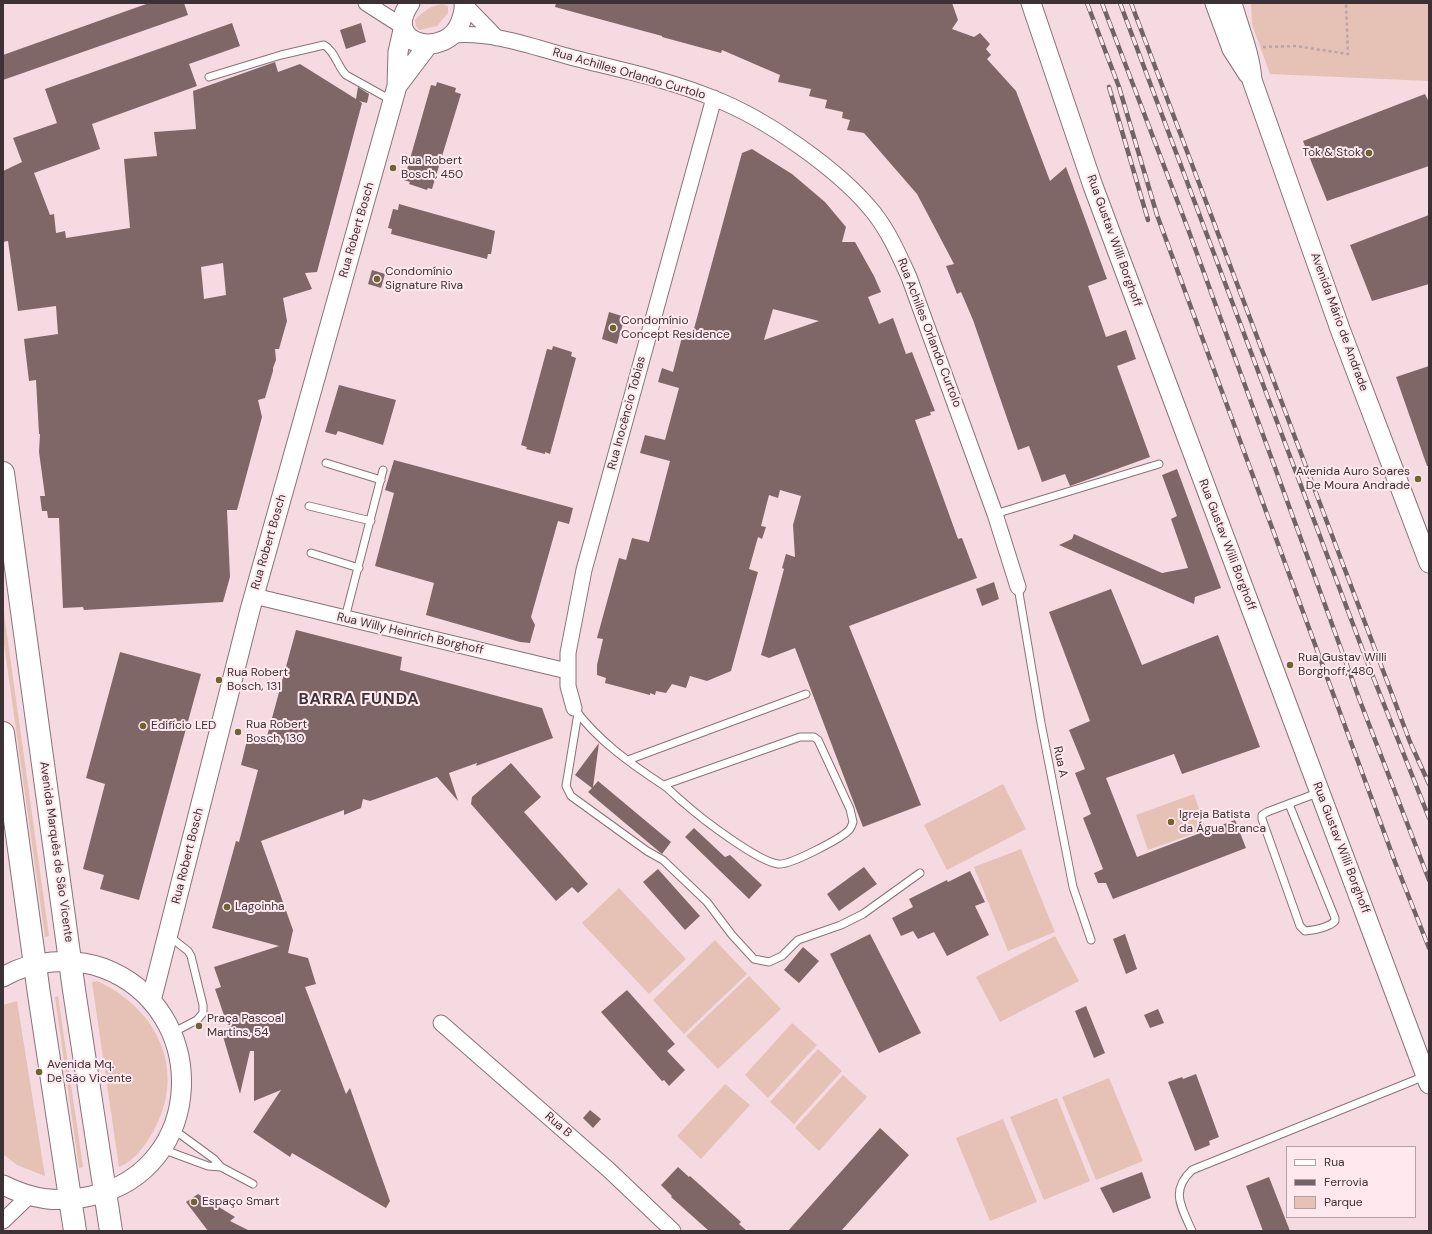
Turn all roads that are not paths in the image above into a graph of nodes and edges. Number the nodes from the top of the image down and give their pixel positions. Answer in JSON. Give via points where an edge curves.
{"nodes":[{"id":1,"x":366,"y":3,"type":"edge"},
{"id":2,"x":410,"y":3,"type":"edge"},
{"id":3,"x":1031,"y":3,"type":"edge"},
{"id":4,"x":1215,"y":3,"type":"edge"},
{"id":5,"x":1232,"y":3,"type":"edge"},
{"id":6,"x":1239,"y":3,"type":"edge"},
{"id":7,"x":464,"y":4,"type":"edge"},
{"id":8,"x":1238,"y":26,"type":"junction"},
{"id":9,"x":403,"y":28,"type":"junction"},
{"id":10,"x":453,"y":35,"type":"junction"},
{"id":11,"x":497,"y":38,"type":"junction"},
{"id":12,"x":428,"y":45,"type":"junction"},
{"id":13,"x":209,"y":77,"type":"dead end"},
{"id":14,"x":1252,"y":80,"type":"junction"},
{"id":15,"x":395,"y":94,"type":"junction"},
{"id":16,"x":714,"y":98,"type":"junction"},
{"id":17,"x":326,"y":463,"type":"dead end"},
{"id":18,"x":1159,"y":464,"type":"dead end"},
{"id":19,"x":383,"y":470,"type":"dead end"},
{"id":20,"x":3,"y":473,"type":"edge"},
{"id":21,"x":381,"y":480,"type":"junction"},
{"id":22,"x":309,"y":506,"type":"dead end"},
{"id":23,"x":995,"y":514,"type":"junction"},
{"id":24,"x":371,"y":521,"type":"junction"},
{"id":25,"x":311,"y":553,"type":"dead end"},
{"id":26,"x":1429,"y":563,"type":"edge"},
{"id":27,"x":359,"y":568,"type":"junction"},
{"id":28,"x":1018,"y":587,"type":"joint"},
{"id":29,"x":254,"y":596,"type":"junction"},
{"id":30,"x":345,"y":618,"type":"junction"},
{"id":31,"x":567,"y":671,"type":"junction"},
{"id":32,"x":806,"y":694,"type":"dead end"},
{"id":33,"x":576,"y":710,"type":"junction"},
{"id":34,"x":3,"y":733,"type":"edge"},
{"id":35,"x":628,"y":760,"type":"junction"},
{"id":36,"x":664,"y":786,"type":"junction"},
{"id":37,"x":1320,"y":792,"type":"junction"},
{"id":38,"x":1289,"y":804,"type":"junction"},
{"id":39,"x":920,"y":873,"type":"dead end"},
{"id":40,"x":168,"y":935,"type":"junction"},
{"id":41,"x":1091,"y":940,"type":"dead end"},
{"id":42,"x":71,"y":962,"type":"junction"},
{"id":43,"x":35,"y":964,"type":"junction"},
{"id":44,"x":3,"y":977,"type":"edge"},
{"id":45,"x":151,"y":1001,"type":"junction"},
{"id":46,"x":441,"y":1023,"type":"dead end"},
{"id":47,"x":172,"y":1033,"type":"junction"},
{"id":48,"x":1428,"y":1080,"type":"edge"},
{"id":49,"x":172,"y":1129,"type":"junction"},
{"id":50,"x":162,"y":1149,"type":"junction"},
{"id":51,"x":221,"y":1168,"type":"junction"},
{"id":52,"x":253,"y":1184,"type":"dead end"},
{"id":53,"x":3,"y":1187,"type":"edge"},
{"id":54,"x":106,"y":1193,"type":"junction"},
{"id":55,"x":29,"y":1196,"type":"junction"},
{"id":56,"x":71,"y":1201,"type":"junction"},
{"id":57,"x":3,"y":1221,"type":"edge"},
{"id":58,"x":75,"y":1231,"type":"edge"},
{"id":59,"x":111,"y":1231,"type":"edge"},
{"id":60,"x":673,"y":1231,"type":"edge"},
{"id":61,"x":1192,"y":1231,"type":"edge"}],
"edges":[{"from":1,"to":9,"type":"street"},
{"from":2,"to":9,"type":"street","name":"Rua Robert Bosch","via":[[405,10]]},
{"from":3,"to":37,"type":"street","name":"Rua Gustav Willi Borghoff","via":[[1093,186]]},
{"from":4,"to":14,"type":"street","name":"Avenida Mário de Andrade","via":[[1232,49]]},
{"from":5,"to":8,"type":"street","name":"Avenida Mário de Andrade"},
{"from":6,"to":8,"type":"street"},
{"from":7,"to":10,"type":"street","via":[[460,24]]},
{"from":7,"to":11,"type":"street"},
{"from":8,"to":14,"type":"street","name":"Avenida Mário de Andrade","via":[[1247,47]]},
{"from":9,"to":12,"type":"street","via":[[409,38]]},
{"from":9,"to":15,"type":"street","name":"Rua Robert Bosch","via":[[398,52]]},
{"from":10,"to":11,"type":"street","name":"Rua Achilles Orlando Curtolo"},
{"from":10,"to":12,"type":"street"},
{"from":11,"to":16,"type":"street","name":"Rua Achilles Orlando Curtolo","via":[[633,73]]},
{"from":12,"to":15,"type":"street","name":"Rua Robert Bosch"},
{"from":13,"to":15,"type":"lane","via":[[324,45],[330,48],[341,70],[346,74]]},
{"from":14,"to":26,"type":"street","name":"Avenida Mário de Andrade","via":[[1340,329]]},
{"from":15,"to":29,"type":"street","name":"Rua Robert Bosch"},
{"from":16,"to":23,"type":"street","name":"Rua Achilles Orlando Curtolo","via":[[767,126],[816,158],[838,175],[874,213],[895,247],[909,277]]},
{"from":16,"to":31,"type":"street","name":"Rua Inocêncio Tobias","via":[[584,570],[568,653]]},
{"from":17,"to":21,"type":"lane"},
{"from":18,"to":23,"type":"lane"},
{"from":19,"to":21,"type":"lane"},
{"from":20,"to":42,"type":"main road","name":"Avenida Marquês de São Vicente"},
{"from":21,"to":24,"type":"lane"},
{"from":22,"to":24,"type":"lane"},
{"from":23,"to":28,"type":"street","name":"Rua Achilles Orlando Curtolo"},
{"from":24,"to":27,"type":"lane"},
{"from":25,"to":27,"type":"lane"},
{"from":27,"to":30,"type":"lane"},
{"from":28,"to":41,"type":"lane","name":"Rua A","via":[[1073,887]]},
{"from":29,"to":30,"type":"street","name":"Rua Willy Heinrich Borghoff"},
{"from":29,"to":40,"type":"street","name":"Rua Robert Bosch"},
{"from":30,"to":31,"type":"street","name":"Rua Willy Heinrich Borghoff"},
{"from":31,"to":33,"type":"street","name":"Rua Inocêncio Tobias","via":[[568,686]]},
{"from":32,"to":35,"type":"lane"},
{"from":33,"to":35,"type":"lane","via":[[596,733]]},
{"from":33,"to":39,"type":"lane","via":[[566,786],[571,796],[662,860],[707,902],[732,935],[754,958],[769,962],[782,956],[798,940],[841,925],[863,914]]},
{"from":34,"to":43,"type":"main road"},
{"from":35,"to":36,"type":"lane"},
{"from":36,"to":36,"type":"lane","via":[[747,849],[768,861],[780,864],[802,858],[848,831],[854,822],[818,740],[814,737],[800,737]]},
{"from":37,"to":38,"type":"lane"},
{"from":37,"to":48,"type":"street","name":"Rua Gustav Willi Borghoff"},
{"from":38,"to":38,"type":"lane","via":[[1267,812],[1262,815],[1262,819],[1300,926],[1306,930],[1313,930],[1331,924],[1335,918]]},
{"from":40,"to":45,"type":"street","name":"Rua Robert Bosch"},
{"from":40,"to":47,"type":"lane","via":[[191,956],[203,1005],[203,1013],[197,1020]]},
{"from":42,"to":43,"type":"street"},
{"from":42,"to":45,"type":"street","via":[[94,965],[115,973],[134,985]]},
{"from":42,"to":54,"type":"main road","name":"Avenida Marquês de São Vicente"},
{"from":43,"to":44,"type":"street"},
{"from":43,"to":56,"type":"main road"},
{"from":45,"to":47,"type":"street"},
{"from":46,"to":60,"type":"street","name":"Rua B","via":[[609,1170]]},
{"from":47,"to":49,"type":"street","via":[[181,1062],[181,1096]]},
{"from":48,"to":61,"type":"lane","via":[[1192,1170],[1182,1179],[1178,1190],[1182,1209]]},
{"from":49,"to":50,"type":"street"},
{"from":49,"to":51,"type":"lane","via":[[214,1159]]},
{"from":50,"to":51,"type":"lane","via":[[208,1166]]},
{"from":50,"to":54,"type":"street","via":[[138,1175]]},
{"from":51,"to":52,"type":"lane"},
{"from":53,"to":55,"type":"street"},
{"from":54,"to":56,"type":"street"},
{"from":54,"to":59,"type":"main road","name":"Avenida Marquês de São Vicente"},
{"from":55,"to":56,"type":"street"},
{"from":55,"to":57,"type":"street"},
{"from":56,"to":58,"type":"main road"}]}
